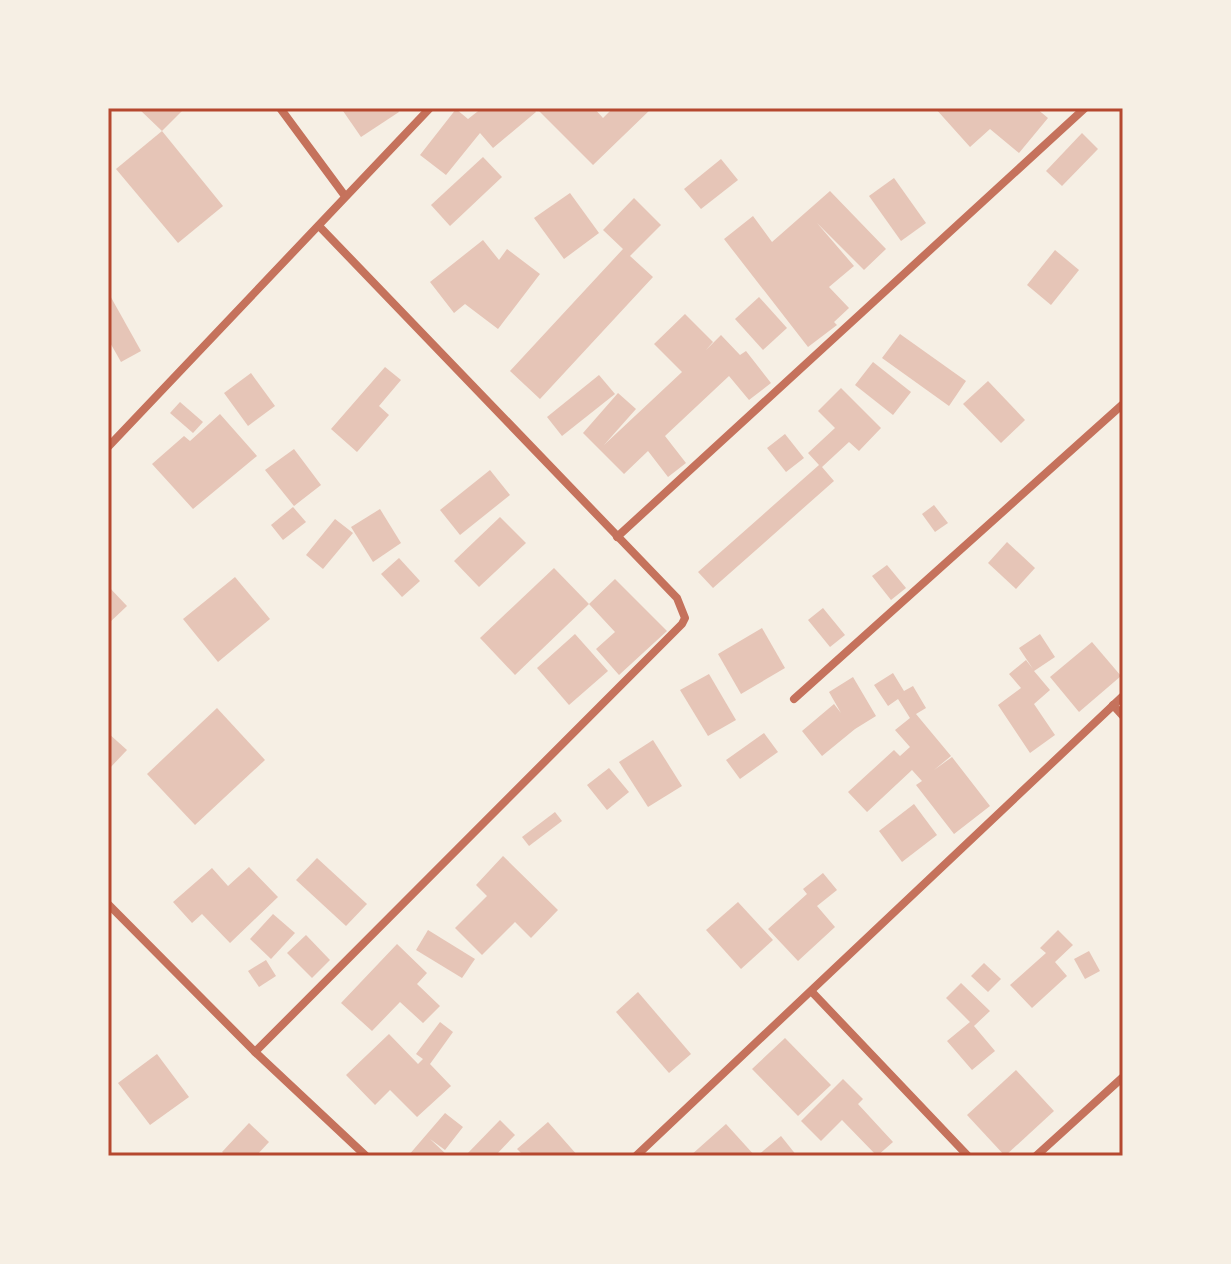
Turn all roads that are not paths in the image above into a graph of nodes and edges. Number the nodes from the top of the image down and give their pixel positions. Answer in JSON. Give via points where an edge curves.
{"nodes":[{"id":1,"x":280,"y":108,"type":"edge"},
{"id":2,"x":430,"y":108,"type":"edge"},
{"id":3,"x":1085,"y":108,"type":"edge"},
{"id":4,"x":345,"y":196,"type":"junction"},
{"id":5,"x":319,"y":226,"type":"junction"},
{"id":6,"x":1123,"y":404,"type":"edge"},
{"id":7,"x":108,"y":447,"type":"edge"},
{"id":8,"x":617,"y":537,"type":"junction"},
{"id":9,"x":1123,"y":696,"type":"edge"},
{"id":10,"x":794,"y":699,"type":"dead end"},
{"id":11,"x":1113,"y":705,"type":"junction"},
{"id":12,"x":1123,"y":716,"type":"edge"},
{"id":13,"x":108,"y":904,"type":"edge"},
{"id":14,"x":812,"y":992,"type":"junction"},
{"id":15,"x":255,"y":1052,"type":"junction"},
{"id":16,"x":1123,"y":1077,"type":"edge"},
{"id":17,"x":366,"y":1156,"type":"edge"},
{"id":18,"x":636,"y":1156,"type":"edge"},
{"id":19,"x":968,"y":1156,"type":"edge"},
{"id":20,"x":1036,"y":1156,"type":"edge"}],
"edges":[{"from":1,"to":4,"type":"street"},
{"from":2,"to":4,"type":"street"},
{"from":3,"to":8,"type":"street"},
{"from":4,"to":5,"type":"street"},
{"from":5,"to":7,"type":"street"},
{"from":5,"to":8,"type":"street"},
{"from":6,"to":10,"type":"street"},
{"from":8,"to":15,"type":"street","via":[[677,598],[685,618],[682,624]]},
{"from":9,"to":11,"type":"street"},
{"from":11,"to":12,"type":"street"},
{"from":11,"to":14,"type":"street"},
{"from":13,"to":15,"type":"street"},
{"from":14,"to":18,"type":"street"},
{"from":14,"to":19,"type":"street"},
{"from":15,"to":17,"type":"street"},
{"from":16,"to":20,"type":"street"}]}
